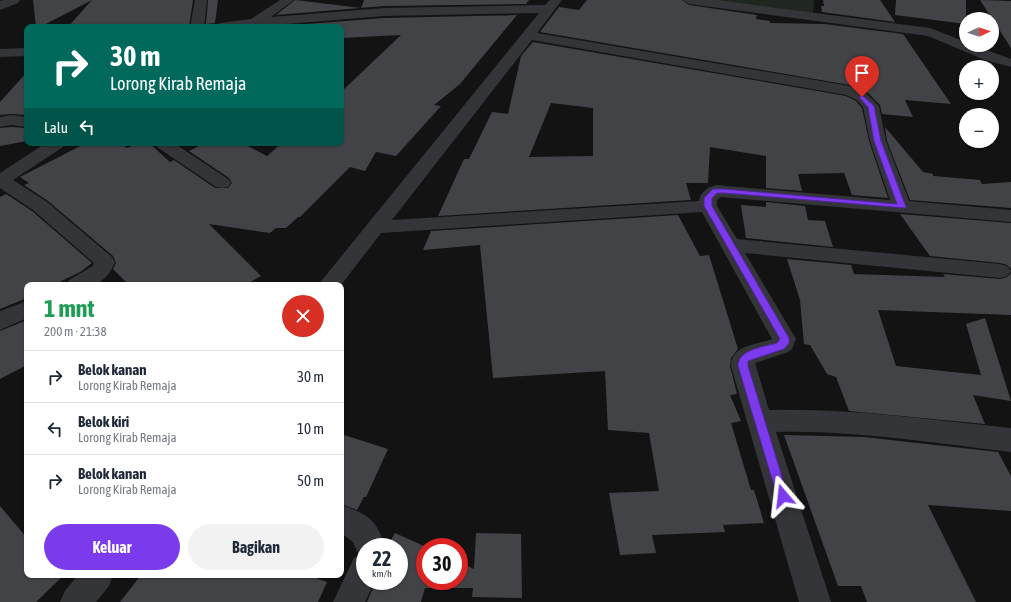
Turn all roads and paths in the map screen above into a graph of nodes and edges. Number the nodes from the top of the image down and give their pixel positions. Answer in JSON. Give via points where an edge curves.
{"nodes":[{"id":1,"x":13,"y":0,"type":"edge"},
{"id":2,"x":201,"y":0,"type":"edge"},
{"id":3,"x":288,"y":0,"type":"edge"},
{"id":4,"x":689,"y":0,"type":"edge"},
{"id":5,"x":553,"y":4,"type":"edge"},
{"id":6,"x":0,"y":6,"type":"edge"},
{"id":7,"x":197,"y":24,"type":"edge"},
{"id":8,"x":251,"y":24,"type":"edge"},
{"id":9,"x":258,"y":24,"type":"edge"},
{"id":10,"x":528,"y":35,"type":"junction"},
{"id":11,"x":24,"y":52,"type":"edge"},
{"id":12,"x":0,"y":53,"type":"edge"},
{"id":13,"x":1011,"y":63,"type":"edge"},
{"id":14,"x":0,"y":122,"type":"edge"},
{"id":15,"x":24,"y":122,"type":"edge"},
{"id":16,"x":52,"y":146,"type":"edge"},
{"id":17,"x":167,"y":146,"type":"edge"},
{"id":18,"x":1,"y":180,"type":"edge"},
{"id":19,"x":222,"y":183,"type":"dead end"},
{"id":20,"x":708,"y":206,"type":"junction"},
{"id":21,"x":902,"y":207,"type":"junction"},
{"id":22,"x":1011,"y":216,"type":"edge"},
{"id":23,"x":375,"y":227,"type":"junction"},
{"id":24,"x":729,"y":245,"type":"junction"},
{"id":25,"x":1000,"y":271,"type":"dead end"},
{"id":26,"x":82,"y":282,"type":"edge"},
{"id":27,"x":331,"y":282,"type":"edge"},
{"id":28,"x":24,"y":310,"type":"edge"},
{"id":29,"x":0,"y":321,"type":"edge"},
{"id":30,"x":759,"y":421,"type":"junction"},
{"id":31,"x":1011,"y":440,"type":"edge"},
{"id":32,"x":344,"y":520,"type":"edge"},
{"id":33,"x":367,"y":538,"type":"edge"},
{"id":34,"x":96,"y":578,"type":"edge"},
{"id":35,"x":356,"y":588,"type":"edge"},
{"id":36,"x":76,"y":602,"type":"edge"},
{"id":37,"x":349,"y":602,"type":"edge"},
{"id":38,"x":815,"y":602,"type":"edge"}],
"edges":[{"from":1,"to":6,"type":"street"},
{"from":2,"to":7,"type":"street"},
{"from":3,"to":8,"type":"street"},
{"from":4,"to":13,"type":"street","via":[[814,11],[930,32],[988,57]]},
{"from":5,"to":9,"type":"street","via":[[362,12]]},
{"from":5,"to":10,"type":"street"},
{"from":10,"to":21,"type":"street","via":[[850,91],[871,106],[878,141]]},
{"from":10,"to":23,"type":"street"},
{"from":11,"to":12,"type":"street"},
{"from":14,"to":15,"type":"street"},
{"from":16,"to":18,"type":"street"},
{"from":17,"to":19,"type":"street"},
{"from":18,"to":26,"type":"street","via":[[40,206],[105,262],[101,271]]},
{"from":20,"to":21,"type":"street","via":[[711,193],[724,191]]},
{"from":20,"to":23,"type":"street"},
{"from":20,"to":24,"type":"street"},
{"from":21,"to":22,"type":"street"},
{"from":23,"to":27,"type":"street"},
{"from":24,"to":25,"type":"street"},
{"from":24,"to":30,"type":"street","via":[[784,338],[784,343],[780,346],[743,360]]},
{"from":28,"to":29,"type":"street"},
{"from":30,"to":31,"type":"street","via":[[851,422]]},
{"from":30,"to":38,"type":"street"},
{"from":32,"to":33,"type":"street","via":[[354,524]]},
{"from":34,"to":36,"type":"street"},
{"from":35,"to":37,"type":"street"}]}
